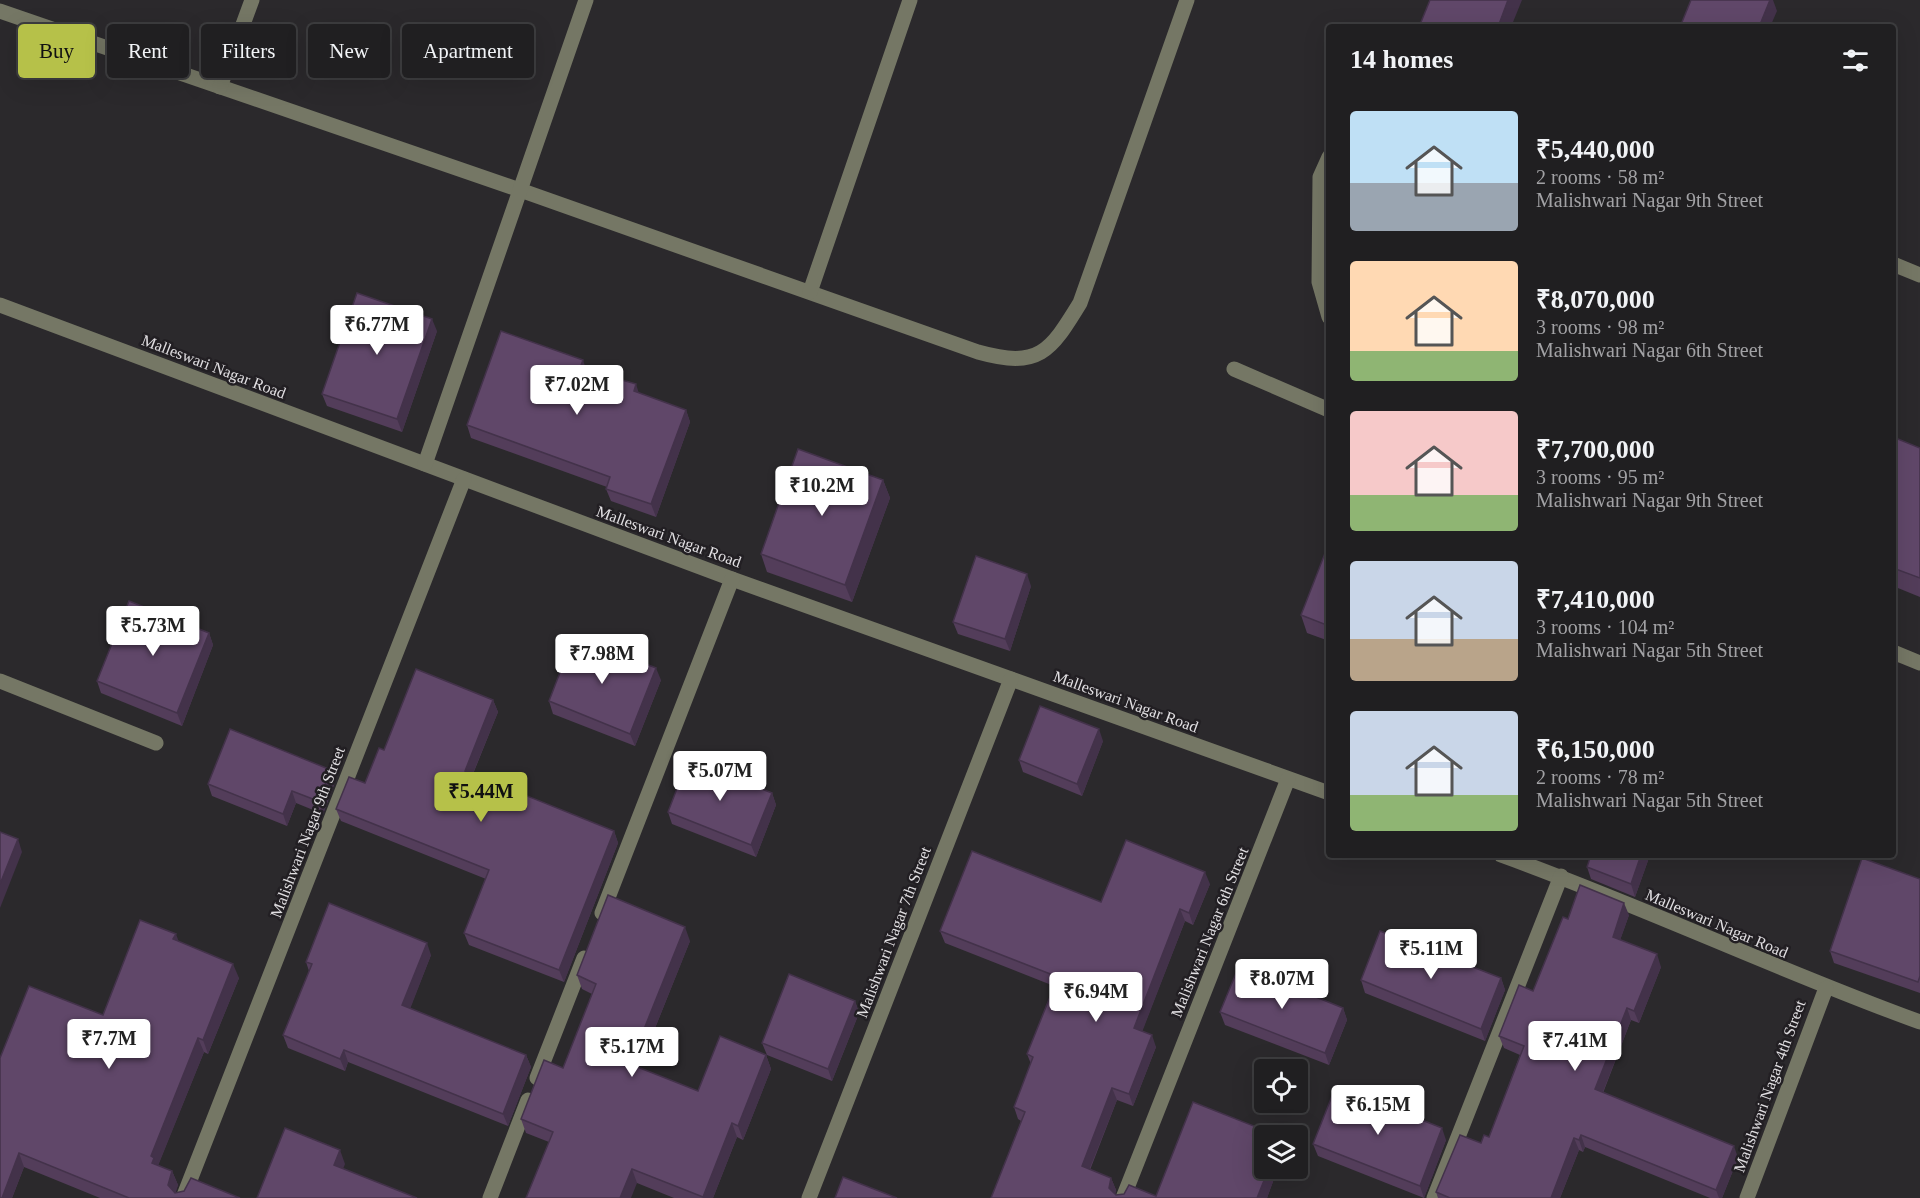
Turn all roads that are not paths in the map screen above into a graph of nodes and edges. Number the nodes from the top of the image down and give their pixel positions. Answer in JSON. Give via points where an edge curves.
{"nodes":[{"id":1,"x":252,"y":0,"type":"edge"},
{"id":2,"x":586,"y":0,"type":"edge"},
{"id":3,"x":910,"y":0,"type":"edge"},
{"id":4,"x":1187,"y":0,"type":"edge"},
{"id":5,"x":0,"y":11,"type":"edge"},
{"id":6,"x":220,"y":87,"type":"junction"},
{"id":7,"x":1326,"y":164,"type":"edge"},
{"id":8,"x":520,"y":190,"type":"junction"},
{"id":9,"x":1896,"y":265,"type":"edge"},
{"id":10,"x":1920,"y":274,"type":"edge"},
{"id":11,"x":810,"y":292,"type":"junction"},
{"id":12,"x":0,"y":305,"type":"edge"},
{"id":13,"x":1326,"y":306,"type":"edge"},
{"id":14,"x":1234,"y":369,"type":"dead end"},
{"id":15,"x":1326,"y":409,"type":"edge"},
{"id":16,"x":425,"y":464,"type":"junction"},
{"id":17,"x":464,"y":479,"type":"junction"},
{"id":18,"x":732,"y":579,"type":"junction"},
{"id":19,"x":1896,"y":653,"type":"edge"},
{"id":20,"x":1920,"y":663,"type":"edge"},
{"id":21,"x":1011,"y":679,"type":"junction"},
{"id":22,"x":0,"y":681,"type":"edge"},
{"id":23,"x":156,"y":743,"type":"dead end"},
{"id":24,"x":1288,"y":779,"type":"junction"},
{"id":25,"x":1326,"y":792,"type":"edge"},
{"id":26,"x":1510,"y":858,"type":"edge"},
{"id":27,"x":1561,"y":876,"type":"junction"},
{"id":28,"x":1826,"y":988,"type":"junction"},
{"id":29,"x":1920,"y":1022,"type":"edge"},
{"id":30,"x":183,"y":1198,"type":"edge"},
{"id":31,"x":490,"y":1198,"type":"edge"},
{"id":32,"x":808,"y":1198,"type":"edge"},
{"id":33,"x":1123,"y":1198,"type":"edge"},
{"id":34,"x":1434,"y":1198,"type":"edge"},
{"id":35,"x":1747,"y":1198,"type":"edge"}],
"edges":[{"from":1,"to":6,"type":"street"},
{"from":2,"to":8,"type":"street"},
{"from":3,"to":11,"type":"street"},
{"from":4,"to":11,"type":"street","via":[[1080,303],[1048,348],[1027,358],[1002,359]]},
{"from":5,"to":6,"type":"street"},
{"from":6,"to":8,"type":"street"},
{"from":7,"to":13,"type":"street","via":[[1320,177],[1319,282]]},
{"from":8,"to":11,"type":"street"},
{"from":8,"to":16,"type":"street"},
{"from":9,"to":10,"type":"street"},
{"from":12,"to":16,"type":"street","name":"Malleswari Nagar Road"},
{"from":14,"to":15,"type":"street"},
{"from":16,"to":17,"type":"street","name":"Malleswari Nagar Road"},
{"from":17,"to":18,"type":"street","name":"Malleswari Nagar Road"},
{"from":17,"to":30,"type":"street","name":"Malishwari Nagar 9th Street"},
{"from":18,"to":21,"type":"street","name":"Malleswari Nagar Road"},
{"from":18,"to":31,"type":"street"},
{"from":19,"to":20,"type":"street"},
{"from":21,"to":24,"type":"street","name":"Malleswari Nagar Road"},
{"from":21,"to":32,"type":"street","name":"Malishwari Nagar 7th Street"},
{"from":22,"to":23,"type":"street"},
{"from":24,"to":25,"type":"street","name":"Malleswari Nagar Road"},
{"from":24,"to":33,"type":"street","name":"Malishwari Nagar 6th Street"},
{"from":26,"to":27,"type":"street","name":"Malleswari Nagar Road"},
{"from":27,"to":28,"type":"street","name":"Malleswari Nagar Road"},
{"from":27,"to":34,"type":"street"},
{"from":28,"to":29,"type":"street","name":"Malleswari Nagar Road"},
{"from":28,"to":35,"type":"street","name":"Malishwari Nagar 4th Street"}]}
